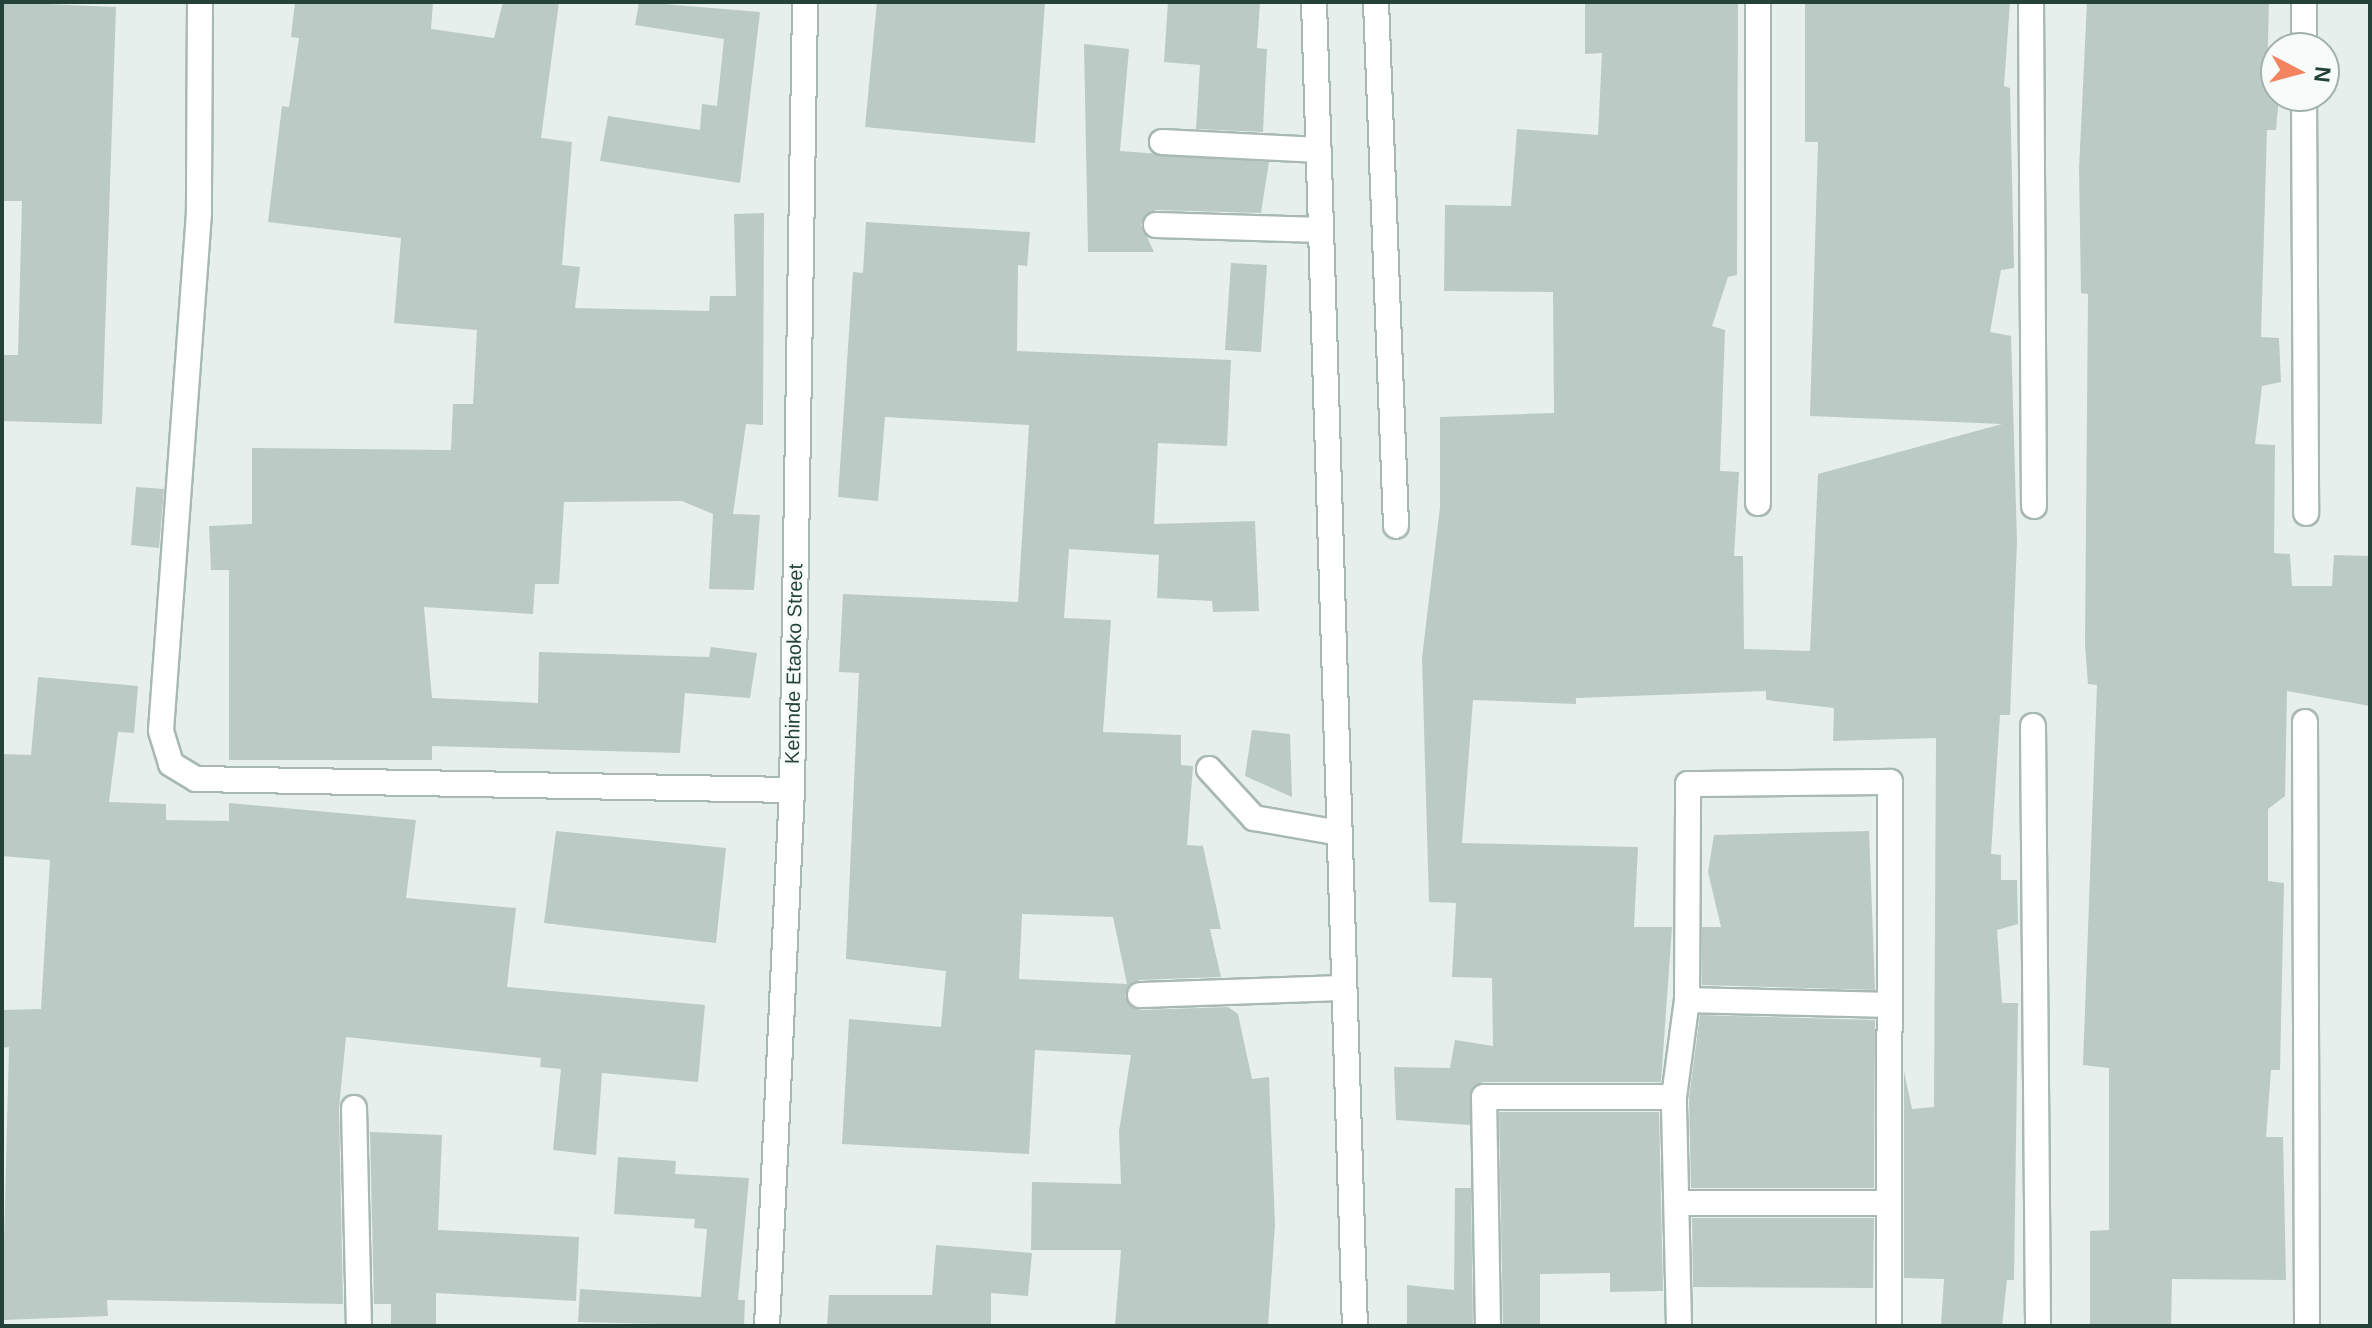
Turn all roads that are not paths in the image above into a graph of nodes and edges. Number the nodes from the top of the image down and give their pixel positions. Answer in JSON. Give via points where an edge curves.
{"nodes":[{"id":1,"x":200,"y":2,"type":"edge"},
{"id":2,"x":805,"y":2,"type":"edge"},
{"id":3,"x":1314,"y":2,"type":"edge"},
{"id":4,"x":1376,"y":2,"type":"edge"},
{"id":5,"x":1758,"y":2,"type":"edge"},
{"id":6,"x":2031,"y":2,"type":"edge"},
{"id":7,"x":2304,"y":2,"type":"edge"},
{"id":8,"x":2304,"y":32,"type":"edge"},
{"id":9,"x":2304,"y":112,"type":"edge"},
{"id":10,"x":1162,"y":142,"type":"dead end"},
{"id":11,"x":1319,"y":150,"type":"junction"},
{"id":12,"x":1156,"y":225,"type":"dead end"},
{"id":13,"x":1321,"y":230,"type":"junction"},
{"id":14,"x":1758,"y":503,"type":"dead end"},
{"id":15,"x":2034,"y":506,"type":"dead end"},
{"id":16,"x":2306,"y":513,"type":"dead end"},
{"id":17,"x":1396,"y":526,"type":"dead end"},
{"id":18,"x":2305,"y":722,"type":"dead end"},
{"id":19,"x":2033,"y":726,"type":"dead end"},
{"id":20,"x":1209,"y":769,"type":"dead end"},
{"id":21,"x":792,"y":790,"type":"junction"},
{"id":22,"x":1340,"y":833,"type":"junction"},
{"id":23,"x":1344,"y":988,"type":"junction"},
{"id":24,"x":1140,"y":995,"type":"dead end"},
{"id":25,"x":1687,"y":1000,"type":"junction"},
{"id":26,"x":1890,"y":1005,"type":"junction"},
{"id":27,"x":1674,"y":1097,"type":"junction"},
{"id":28,"x":354,"y":1108,"type":"dead end"},
{"id":29,"x":1679,"y":1203,"type":"junction"},
{"id":30,"x":1889,"y":1203,"type":"junction"},
{"id":31,"x":359,"y":1326,"type":"edge"},
{"id":32,"x":767,"y":1326,"type":"edge"},
{"id":33,"x":1355,"y":1326,"type":"edge"},
{"id":34,"x":1488,"y":1326,"type":"edge"},
{"id":35,"x":1679,"y":1326,"type":"edge"},
{"id":36,"x":1889,"y":1326,"type":"edge"},
{"id":37,"x":2038,"y":1326,"type":"edge"},
{"id":38,"x":2307,"y":1326,"type":"edge"}],
"edges":[{"from":1,"to":21,"type":"street","via":[[199,213],[161,731],[171,764],[196,779]]},
{"from":2,"to":21,"type":"street","name":"Kehinde Etaoko Street"},
{"from":3,"to":11,"type":"street"},
{"from":4,"to":17,"type":"street"},
{"from":5,"to":14,"type":"street"},
{"from":6,"to":15,"type":"street"},
{"from":7,"to":8,"type":"street"},
{"from":9,"to":16,"type":"street"},
{"from":10,"to":11,"type":"street"},
{"from":11,"to":13,"type":"street"},
{"from":12,"to":13,"type":"street"},
{"from":13,"to":22,"type":"street"},
{"from":18,"to":38,"type":"street"},
{"from":19,"to":37,"type":"street"},
{"from":20,"to":22,"type":"street","via":[[1254,818]]},
{"from":21,"to":32,"type":"street","name":"Kehinde Etaoko Street"},
{"from":22,"to":23,"type":"street"},
{"from":23,"to":24,"type":"street"},
{"from":23,"to":33,"type":"street"},
{"from":25,"to":26,"type":"street"},
{"from":25,"to":26,"type":"street","via":[[1688,784],[1890,782]]},
{"from":25,"to":27,"type":"street"},
{"from":26,"to":30,"type":"street"},
{"from":27,"to":29,"type":"street"},
{"from":27,"to":34,"type":"street","via":[[1484,1097]]},
{"from":28,"to":31,"type":"street"},
{"from":29,"to":30,"type":"street"},
{"from":29,"to":35,"type":"street"},
{"from":30,"to":36,"type":"street"}]}
